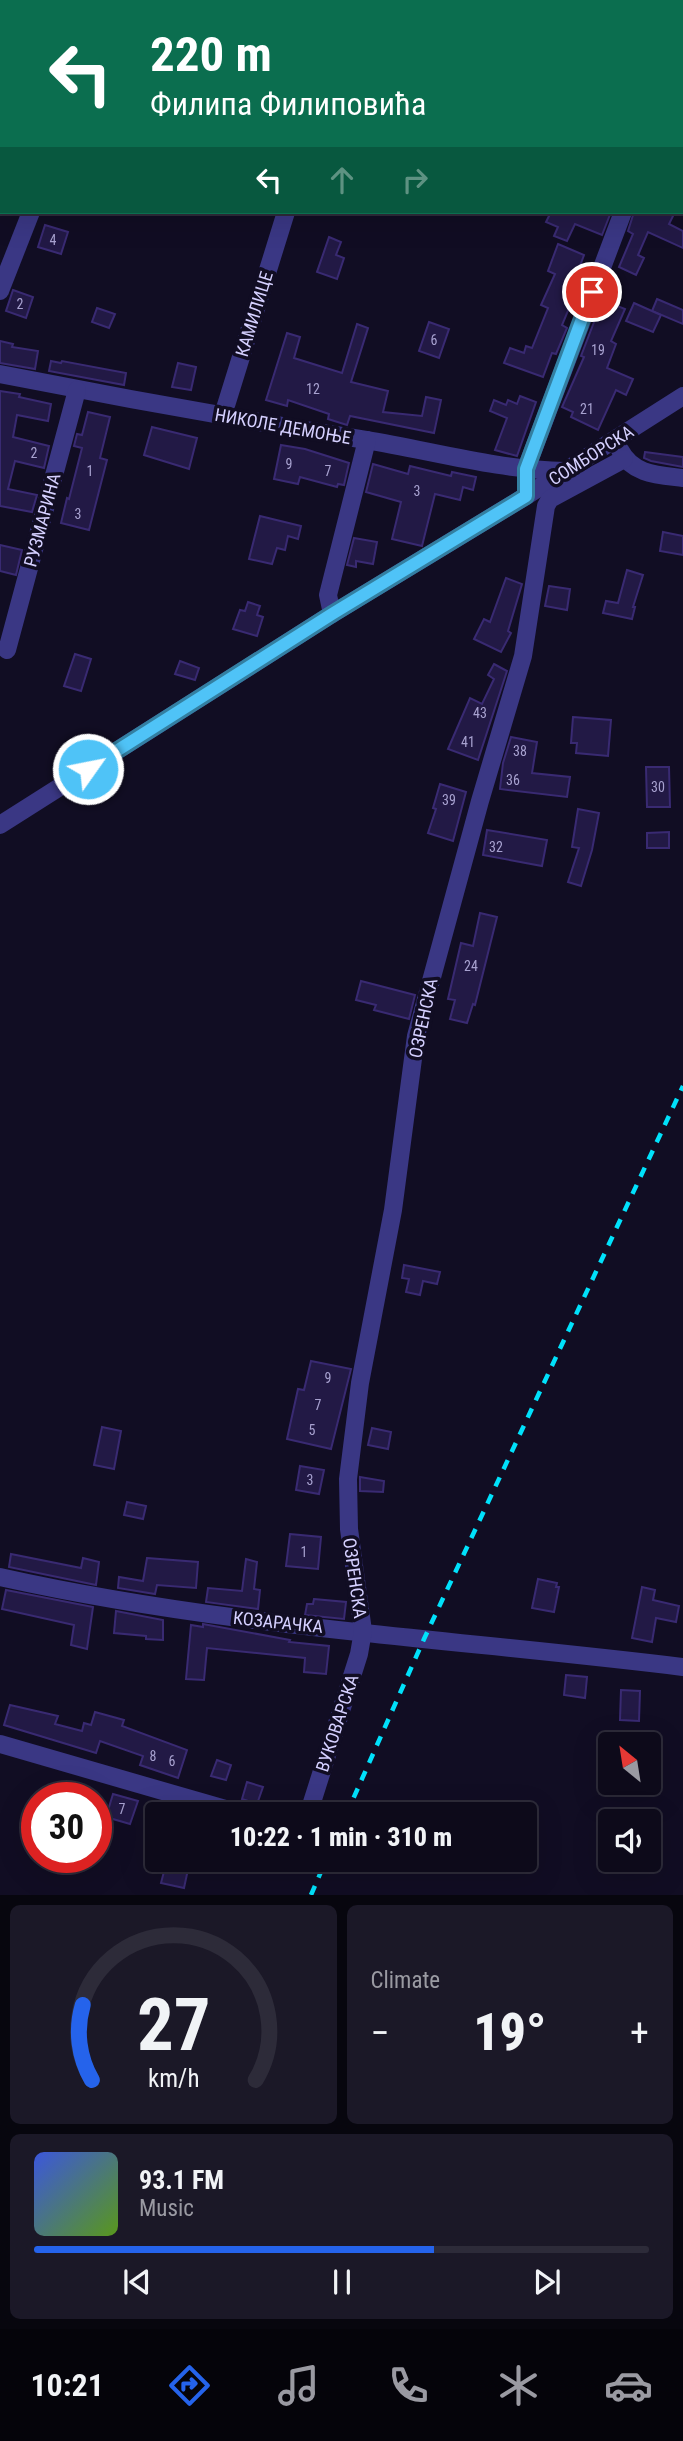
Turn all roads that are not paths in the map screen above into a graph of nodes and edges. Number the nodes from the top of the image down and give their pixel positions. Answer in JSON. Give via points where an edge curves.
{"nodes":[{"id":1,"x":30,"y":214,"type":"edge"},
{"id":2,"x":285,"y":214,"type":"edge"},
{"id":3,"x":622,"y":214,"type":"edge"},
{"id":4,"x":0,"y":291,"type":"edge"},
{"id":5,"x":0,"y":374,"type":"edge"},
{"id":6,"x":77,"y":390,"type":"junction"},
{"id":7,"x":683,"y":396,"type":"edge"},
{"id":8,"x":223,"y":415,"type":"junction"},
{"id":9,"x":615,"y":439,"type":"junction"},
{"id":10,"x":367,"y":440,"type":"junction"},
{"id":11,"x":624,"y":459,"type":"junction"},
{"id":12,"x":526,"y":469,"type":"junction"},
{"id":13,"x":566,"y":471,"type":"junction"},
{"id":14,"x":683,"y":478,"type":"edge"},
{"id":15,"x":526,"y":496,"type":"junction"},
{"id":16,"x":332,"y":614,"type":"junction"},
{"id":17,"x":6,"y":649,"type":"dead end"},
{"id":18,"x":0,"y":825,"type":"edge"},
{"id":19,"x":0,"y":1577,"type":"edge"},
{"id":20,"x":363,"y":1631,"type":"junction"},
{"id":21,"x":683,"y":1667,"type":"edge"},
{"id":22,"x":0,"y":1744,"type":"edge"},
{"id":23,"x":201,"y":1802,"type":"edge"},
{"id":24,"x":312,"y":1802,"type":"edge"}],
"edges":[{"from":1,"to":4,"type":"street"},
{"from":2,"to":8,"type":"street","name":"КАМИЛИЦЕ"},
{"from":3,"to":12,"type":"street"},
{"from":5,"to":6,"type":"street","name":"НИКОЛЕ ДЕМОЊЕ"},
{"from":6,"to":8,"type":"street","name":"НИКОЛЕ ДЕМОЊЕ"},
{"from":6,"to":17,"type":"street","name":"РУЗМАРИНА"},
{"from":7,"to":9,"type":"street","name":"СОМБОРСКА"},
{"from":8,"to":10,"type":"street","name":"НИКОЛЕ ДЕМОЊЕ"},
{"from":9,"to":11,"type":"street"},
{"from":9,"to":13,"type":"street","name":"СОМБОРСКА"},
{"from":10,"to":12,"type":"street","name":"НИКОЛЕ ДЕМОЊЕ"},
{"from":10,"to":16,"type":"street","via":[[328,594]]},
{"from":11,"to":14,"type":"street","via":[[642,473]]},
{"from":11,"to":20,"type":"street","name":"ОЗРЕНСКА","via":[[550,499],[546,506],[523,656],[416,1036],[393,1210],[360,1383],[348,1479],[349,1528]]},
{"from":12,"to":13,"type":"street","name":"НИКОЛЕ ДЕМОЊЕ"},
{"from":12,"to":15,"type":"street"},
{"from":13,"to":15,"type":"street","name":"СОМБОРСКА"},
{"from":15,"to":16,"type":"street","name":"СОМБОРСКА"},
{"from":16,"to":18,"type":"street","name":"СОМБОРСКА"},
{"from":19,"to":20,"type":"street","name":"КОЗАРАЧКА","via":[[224,1616]]},
{"from":20,"to":21,"type":"street","name":"КОЗАРАЧКА"},
{"from":20,"to":24,"type":"street","name":"ВУКОВАРСКА"},
{"from":22,"to":23,"type":"street"}]}
